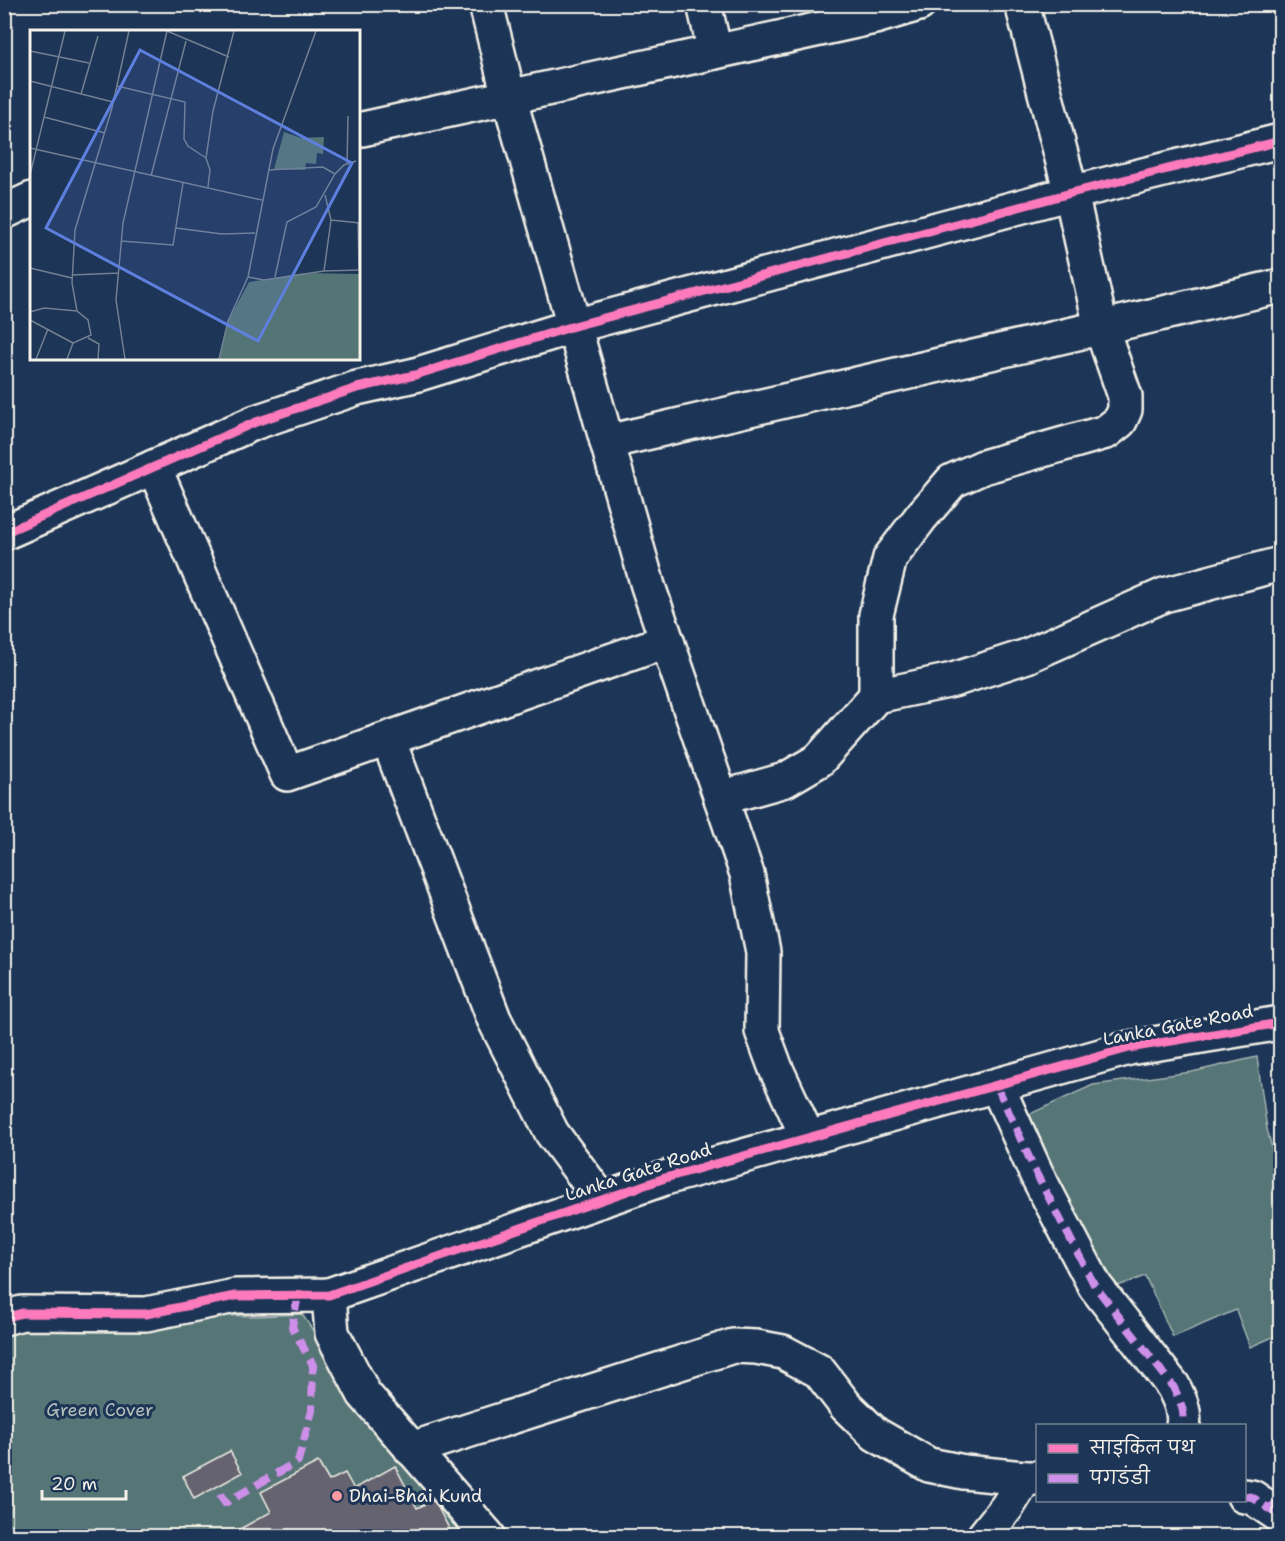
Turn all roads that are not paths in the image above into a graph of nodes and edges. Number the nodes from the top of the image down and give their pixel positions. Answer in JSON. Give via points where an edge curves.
{"nodes":[{"id":1,"x":486,"y":4,"type":"edge"},
{"id":2,"x":704,"y":4,"type":"edge"},
{"id":3,"x":1022,"y":4,"type":"edge"},
{"id":4,"x":915,"y":5,"type":"edge"},
{"id":5,"x":715,"y":52,"type":"junction"},
{"id":6,"x":509,"y":97,"type":"junction"},
{"id":7,"x":360,"y":130,"type":"edge"},
{"id":8,"x":1281,"y":141,"type":"edge"},
{"id":9,"x":1071,"y":193,"type":"junction"},
{"id":10,"x":30,"y":200,"type":"edge"},
{"id":11,"x":4,"y":212,"type":"edge"},
{"id":12,"x":1281,"y":286,"type":"edge"},
{"id":13,"x":574,"y":326,"type":"junction"},
{"id":14,"x":1101,"y":327,"type":"junction"},
{"id":15,"x":607,"y":442,"type":"junction"},
{"id":16,"x":154,"y":467,"type":"junction"},
{"id":17,"x":4,"y":533,"type":"edge"},
{"id":18,"x":1281,"y":564,"type":"edge"},
{"id":19,"x":667,"y":641,"type":"junction"},
{"id":20,"x":876,"y":696,"type":"junction"},
{"id":21,"x":388,"y":739,"type":"junction"},
{"id":22,"x":721,"y":798,"type":"junction"},
{"id":23,"x":1281,"y":1023,"type":"edge"},
{"id":24,"x":997,"y":1086,"type":"junction"},
{"id":25,"x":808,"y":1138,"type":"junction"},
{"id":26,"x":602,"y":1200,"type":"junction"},
{"id":27,"x":329,"y":1295,"type":"junction"},
{"id":28,"x":4,"y":1318,"type":"edge"},
{"id":29,"x":1183,"y":1424,"type":"edge"},
{"id":30,"x":411,"y":1449,"type":"junction"},
{"id":31,"x":1031,"y":1478,"type":"edge"},
{"id":32,"x":488,"y":1536,"type":"edge"},
{"id":33,"x":984,"y":1536,"type":"edge"}],
"edges":[{"from":1,"to":6,"type":"street"},
{"from":2,"to":5,"type":"street"},
{"from":3,"to":9,"type":"street"},
{"from":4,"to":5,"type":"street"},
{"from":5,"to":6,"type":"street"},
{"from":6,"to":7,"type":"street"},
{"from":6,"to":13,"type":"street"},
{"from":8,"to":9,"type":"street"},
{"from":9,"to":13,"type":"street"},
{"from":9,"to":14,"type":"street"},
{"from":10,"to":11,"type":"street"},
{"from":12,"to":14,"type":"street"},
{"from":13,"to":15,"type":"street"},
{"from":13,"to":16,"type":"street","via":[[267,418]]},
{"from":14,"to":15,"type":"street"},
{"from":14,"to":20,"type":"street","via":[[1125,396],[1120,421],[1106,432],[983,467],[952,481],[890,558],[876,615]]},
{"from":15,"to":19,"type":"street"},
{"from":16,"to":17,"type":"street"},
{"from":16,"to":21,"type":"street","via":[[286,774]]},
{"from":18,"to":20,"type":"street","via":[[1164,595],[1027,656],[952,680]]},
{"from":19,"to":21,"type":"street"},
{"from":19,"to":22,"type":"street"},
{"from":20,"to":22,"type":"street","via":[[819,760],[785,780]]},
{"from":21,"to":26,"type":"street","via":[[494,1019],[552,1133]]},
{"from":22,"to":25,"type":"street","via":[[747,874],[763,952],[762,1032]]},
{"from":23,"to":24,"type":"street","name":"Lanka Gate Road","via":[[1129,1048]]},
{"from":24,"to":25,"type":"street","name":"Lanka Gate Road"},
{"from":24,"to":29,"type":"street","via":[[1036,1173],[1095,1286],[1173,1386]]},
{"from":25,"to":26,"type":"street","name":"Lanka Gate Road"},
{"from":26,"to":27,"type":"street","name":"Lanka Gate Road"},
{"from":27,"to":28,"type":"street","name":"Lanka Gate Road","via":[[235,1296],[146,1314],[22,1313]]},
{"from":27,"to":30,"type":"street","via":[[332,1333],[364,1394]]},
{"from":30,"to":31,"type":"street","via":[[733,1346],[756,1347],[783,1352],[819,1371],[846,1406],[875,1434],[929,1466]]},
{"from":30,"to":32,"type":"street"},
{"from":31,"to":33,"type":"street"}]}
